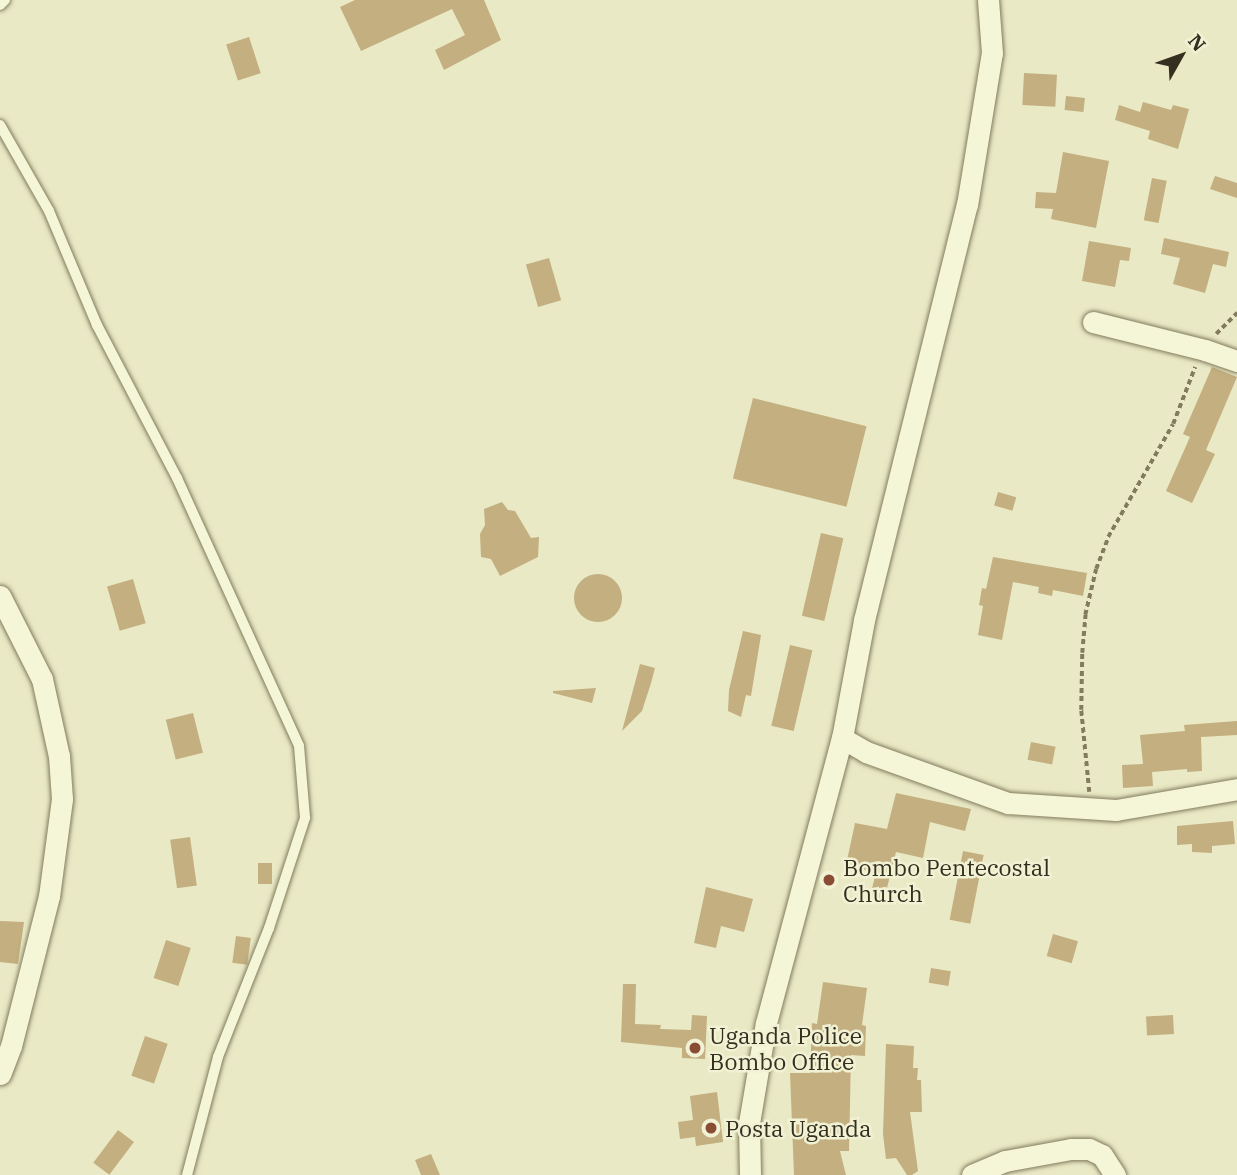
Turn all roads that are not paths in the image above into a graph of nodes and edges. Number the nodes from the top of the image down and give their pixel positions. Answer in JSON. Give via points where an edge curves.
{"nodes":[{"id":1,"x":5,"y":0,"type":"edge"},
{"id":2,"x":988,"y":0,"type":"edge"},
{"id":3,"x":0,"y":5,"type":"edge"},
{"id":4,"x":0,"y":125,"type":"edge"},
{"id":5,"x":1094,"y":322,"type":"dead end"},
{"id":6,"x":1237,"y":361,"type":"edge"},
{"id":7,"x":0,"y":596,"type":"edge"},
{"id":8,"x":842,"y":738,"type":"junction"},
{"id":9,"x":1237,"y":789,"type":"edge"},
{"id":10,"x":0,"y":1074,"type":"edge"},
{"id":11,"x":187,"y":1175,"type":"edge"},
{"id":12,"x":750,"y":1175,"type":"edge"},
{"id":13,"x":972,"y":1175,"type":"edge"},
{"id":14,"x":1115,"y":1175,"type":"edge"}],
"edges":[{"from":1,"to":3,"type":"lane"},
{"from":2,"to":8,"type":"street","via":[[992,53],[967,205],[864,620]]},
{"from":4,"to":11,"type":"lane","via":[[49,211],[97,325],[177,478],[299,746],[306,818],[218,1057]]},
{"from":5,"to":6,"type":"street"},
{"from":7,"to":10,"type":"street","via":[[42,679],[55,735],[62,799],[49,896]]},
{"from":8,"to":9,"type":"street","via":[[866,752],[1008,803],[1116,810]]},
{"from":8,"to":12,"type":"street","via":[[766,1023],[749,1123]]},
{"from":13,"to":14,"type":"street","via":[[1005,1161],[1088,1149],[1102,1155]]}]}
